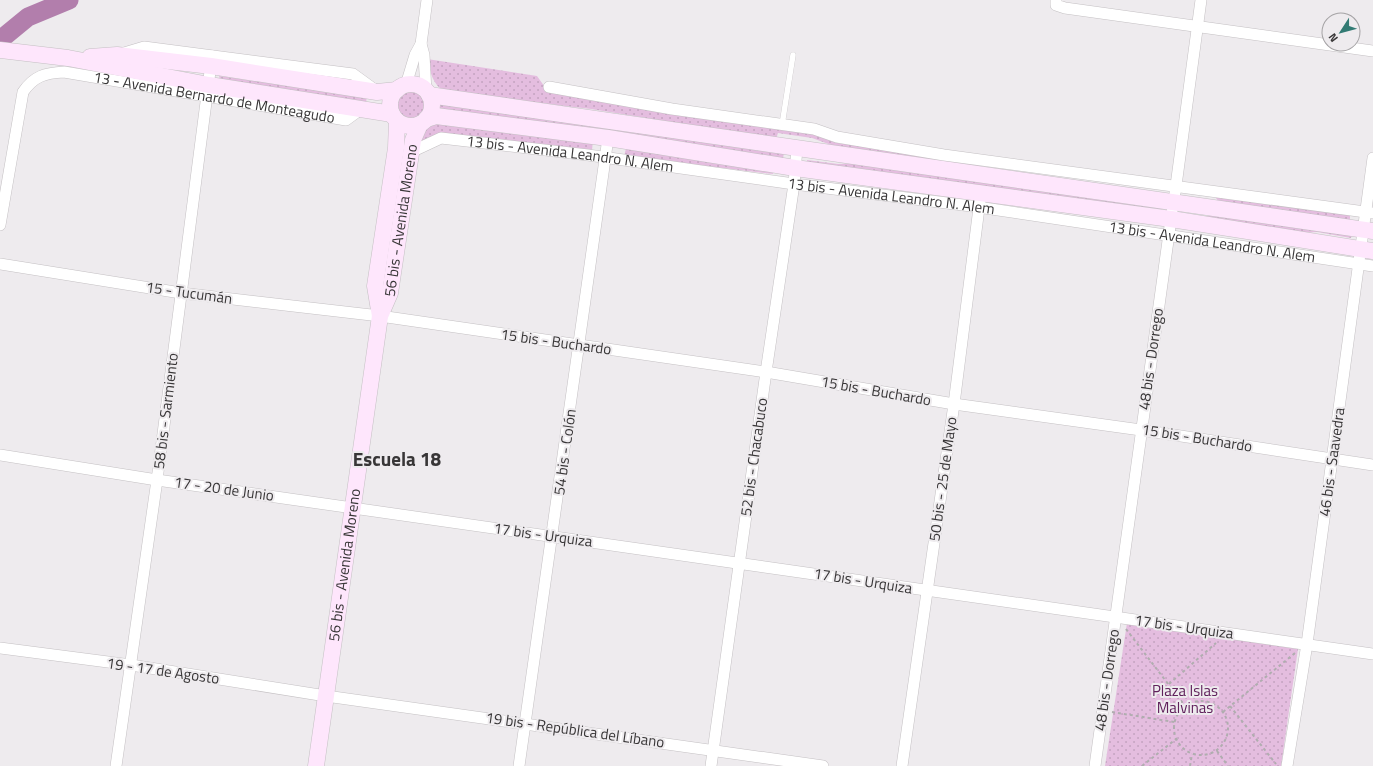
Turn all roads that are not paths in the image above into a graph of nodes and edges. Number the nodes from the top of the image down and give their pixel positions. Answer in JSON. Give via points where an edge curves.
{"nodes":[{"id":1,"x":427,"y":0,"type":"edge"},
{"id":2,"x":1202,"y":0,"type":"edge"},
{"id":3,"x":1056,"y":3,"type":"edge"},
{"id":4,"x":1197,"y":28,"type":"junction"},
{"id":5,"x":420,"y":44,"type":"junction"},
{"id":6,"x":0,"y":50,"type":"edge"},
{"id":7,"x":1373,"y":51,"type":"edge"},
{"id":8,"x":793,"y":55,"type":"dead end"},
{"id":9,"x":212,"y":61,"type":"junction"},
{"id":10,"x":66,"y":65,"type":"junction"},
{"id":11,"x":549,"y":87,"type":"dead end"},
{"id":12,"x":401,"y":88,"type":"junction"},
{"id":13,"x":208,"y":90,"type":"junction"},
{"id":14,"x":428,"y":94,"type":"junction"},
{"id":15,"x":394,"y":117,"type":"junction"},
{"id":16,"x":423,"y":121,"type":"junction"},
{"id":17,"x":782,"y":124,"type":"junction"},
{"id":18,"x":608,"y":138,"type":"junction"},
{"id":19,"x":797,"y":148,"type":"junction"},
{"id":20,"x":411,"y":152,"type":"junction"},
{"id":21,"x":605,"y":157,"type":"junction"},
{"id":22,"x":1373,"y":158,"type":"edge"},
{"id":23,"x":795,"y":168,"type":"junction"},
{"id":24,"x":794,"y":184,"type":"junction"},
{"id":25,"x":1174,"y":194,"type":"junction"},
{"id":26,"x":980,"y":200,"type":"junction"},
{"id":27,"x":1369,"y":213,"type":"edge"},
{"id":28,"x":1171,"y":219,"type":"junction"},
{"id":29,"x":0,"y":225,"type":"edge"},
{"id":30,"x":1368,"y":231,"type":"edge"},
{"id":31,"x":1169,"y":236,"type":"junction"},
{"id":32,"x":1365,"y":255,"type":"edge"},
{"id":33,"x":0,"y":264,"type":"edge"},
{"id":34,"x":1373,"y":266,"type":"edge"},
{"id":35,"x":181,"y":293,"type":"junction"},
{"id":36,"x":380,"y":316,"type":"junction"},
{"id":37,"x":580,"y":346,"type":"junction"},
{"id":38,"x":766,"y":372,"type":"junction"},
{"id":39,"x":954,"y":404,"type":"junction"},
{"id":40,"x":1141,"y":430,"type":"junction"},
{"id":41,"x":0,"y":455,"type":"edge"},
{"id":42,"x":1332,"y":459,"type":"junction"},
{"id":43,"x":1373,"y":465,"type":"edge"},
{"id":44,"x":157,"y":480,"type":"junction"},
{"id":45,"x":354,"y":507,"type":"junction"},
{"id":46,"x":553,"y":537,"type":"junction"},
{"id":47,"x":739,"y":562,"type":"junction"},
{"id":48,"x":927,"y":591,"type":"junction"},
{"id":49,"x":1116,"y":617,"type":"junction"},
{"id":50,"x":1307,"y":644,"type":"junction"},
{"id":51,"x":0,"y":648,"type":"edge"},
{"id":52,"x":1373,"y":654,"type":"edge"},
{"id":53,"x":131,"y":665,"type":"junction"},
{"id":54,"x":326,"y":696,"type":"junction"},
{"id":55,"x":525,"y":724,"type":"junction"},
{"id":56,"x":713,"y":749,"type":"junction"},
{"id":57,"x":116,"y":766,"type":"edge"},
{"id":58,"x":316,"y":766,"type":"edge"},
{"id":59,"x":520,"y":766,"type":"edge"},
{"id":60,"x":710,"y":766,"type":"edge"},
{"id":61,"x":823,"y":766,"type":"edge"},
{"id":62,"x":902,"y":766,"type":"edge"},
{"id":63,"x":1095,"y":766,"type":"edge"},
{"id":64,"x":1287,"y":766,"type":"edge"}],
"edges":[{"from":1,"to":5,"type":"street"},
{"from":2,"to":4,"type":"street","name":"48 bis - Dorrego"},
{"from":3,"to":4,"type":"street","via":[[1065,8]]},
{"from":4,"to":7,"type":"street"},
{"from":4,"to":25,"type":"street","name":"48 bis - Dorrego"},
{"from":5,"to":12,"type":"street"},
{"from":5,"to":14,"type":"street","via":[[424,55]]},
{"from":6,"to":10,"type":"main road","name":"13 - Avenida Bernardo de Monteagudo"},
{"from":8,"to":17,"type":"lane"},
{"from":9,"to":10,"type":"main road","name":"13 - Avenida Bernardo de Monteagudo","via":[[117,55]]},
{"from":9,"to":12,"type":"main road","name":"13 - Avenida Bernardo de Monteagudo","via":[[377,92]]},
{"from":9,"to":13,"type":"street","name":"58 bis - Sarmiento"},
{"from":10,"to":13,"type":"main road","name":"13 - Avenida Bernardo de Monteagudo"},
{"from":10,"to":29,"type":"street","via":[[29,84],[23,92]]},
{"from":11,"to":17,"type":"street","via":[[672,109]]},
{"from":12,"to":14,"type":"main road","via":[[412,84]]},
{"from":12,"to":15,"type":"main road","via":[[390,101]]},
{"from":13,"to":15,"type":"main road","name":"13 - Avenida Bernardo de Monteagudo","via":[[361,109]]},
{"from":13,"to":35,"type":"street","name":"58 bis - Sarmiento"},
{"from":14,"to":16,"type":"main road","via":[[431,106]]},
{"from":14,"to":19,"type":"main road"},
{"from":15,"to":16,"type":"main road","via":[[407,126]]},
{"from":15,"to":36,"type":"main road","name":"56 bis - Avenida Moreno","via":[[396,148],[375,286]]},
{"from":16,"to":18,"type":"main road","name":"13 bis - Avenida Leandro N. Alem","via":[[436,116]]},
{"from":16,"to":20,"type":"main road","name":"56 bis - Avenida Moreno","via":[[413,140]]},
{"from":17,"to":25,"type":"street","via":[[814,129],[837,137]]},
{"from":18,"to":21,"type":"street","name":"54 bis - Colón"},
{"from":18,"to":23,"type":"main road","name":"13 bis - Avenida Leandro N. Alem"},
{"from":19,"to":23,"type":"street","name":"52 bis - Chacabuco"},
{"from":19,"to":25,"type":"main road"},
{"from":20,"to":21,"type":"street","name":"13 bis - Avenida Leandro N. Alem","via":[[441,138]]},
{"from":20,"to":36,"type":"main road","name":"56 bis - Avenida Moreno","via":[[390,293]]},
{"from":21,"to":24,"type":"street","name":"13 bis - Avenida Leandro N. Alem"},
{"from":21,"to":37,"type":"street","name":"54 bis - Colón"},
{"from":22,"to":27,"type":"street","name":"46 bis - Saavedra"},
{"from":23,"to":24,"type":"street","name":"52 bis - Chacabuco"},
{"from":23,"to":26,"type":"main road","name":"13 bis - Avenida Leandro N. Alem"},
{"from":24,"to":26,"type":"street","name":"13 bis - Avenida Leandro N. Alem"},
{"from":24,"to":38,"type":"street","name":"52 bis - Chacabuco"},
{"from":25,"to":27,"type":"street"},
{"from":25,"to":28,"type":"street","name":"48 bis - Dorrego"},
{"from":25,"to":30,"type":"main road"},
{"from":26,"to":28,"type":"main road","name":"13 bis - Avenida Leandro N. Alem"},
{"from":26,"to":31,"type":"street","name":"13 bis - Avenida Leandro N. Alem"},
{"from":26,"to":39,"type":"street","name":"50 bis - 25 de Mayo"},
{"from":27,"to":30,"type":"street","name":"46 bis - Saavedra"},
{"from":28,"to":31,"type":"street","name":"48 bis - Dorrego"},
{"from":28,"to":32,"type":"main road","name":"13 bis - Avenida Leandro N. Alem"},
{"from":30,"to":32,"type":"street","name":"46 bis - Saavedra"},
{"from":31,"to":32,"type":"street","name":"13 bis - Avenida Leandro N. Alem"},
{"from":31,"to":40,"type":"street","name":"48 bis - Dorrego"},
{"from":32,"to":34,"type":"street","name":"13 bis - Avenida Leandro N. Alem"},
{"from":32,"to":42,"type":"street","name":"46 bis - Saavedra"},
{"from":33,"to":35,"type":"street","name":"15 - Tucumán"},
{"from":35,"to":36,"type":"street","name":"15 - Tucumán"},
{"from":35,"to":44,"type":"street","name":"58 bis - Sarmiento"},
{"from":36,"to":37,"type":"street","name":"15 bis - Buchardo"},
{"from":36,"to":45,"type":"main road","name":"56 bis - Avenida Moreno"},
{"from":37,"to":38,"type":"street","name":"15 bis - Buchardo"},
{"from":37,"to":46,"type":"street","name":"54 bis - Colón"},
{"from":38,"to":39,"type":"street","name":"15 bis - Buchardo"},
{"from":38,"to":47,"type":"street","name":"52 bis - Chacabuco"},
{"from":39,"to":40,"type":"street","name":"15 bis - Buchardo"},
{"from":39,"to":48,"type":"street","name":"50 bis - 25 de Mayo"},
{"from":40,"to":42,"type":"street","name":"15 bis - Buchardo"},
{"from":40,"to":49,"type":"street","name":"48 bis - Dorrego"},
{"from":41,"to":44,"type":"street","name":"17 - 20 de Junio"},
{"from":42,"to":43,"type":"street","name":"15 bis - Buchardo"},
{"from":42,"to":50,"type":"street","name":"46 bis - Saavedra"},
{"from":44,"to":45,"type":"street","name":"17 - 20 de Junio"},
{"from":44,"to":53,"type":"street","name":"58 bis - Sarmiento"},
{"from":45,"to":46,"type":"street","name":"17 bis - Urquiza"},
{"from":45,"to":54,"type":"main road","name":"56 bis - Avenida Moreno"},
{"from":46,"to":47,"type":"street","name":"17 bis - Urquiza"},
{"from":46,"to":55,"type":"street","name":"54 bis - Colón"},
{"from":47,"to":48,"type":"street","name":"17 bis - Urquiza"},
{"from":47,"to":56,"type":"street","name":"52 bis - Chacabuco"},
{"from":48,"to":49,"type":"street","name":"17 bis - Urquiza"},
{"from":48,"to":62,"type":"street","name":"50 bis - 25 de Mayo"},
{"from":49,"to":50,"type":"street","name":"17 bis - Urquiza"},
{"from":49,"to":63,"type":"street","name":"48 bis - Dorrego"},
{"from":50,"to":52,"type":"street","name":"17 bis - Urquiza"},
{"from":50,"to":64,"type":"street","name":"46 bis - Saavedra"},
{"from":51,"to":53,"type":"street","name":"19 - 17 de Agosto"},
{"from":53,"to":54,"type":"street","name":"19 - 17 de Agosto"},
{"from":53,"to":57,"type":"street","name":"58 bis - Sarmiento"},
{"from":54,"to":55,"type":"street","name":"19 bis - República del Líbano"},
{"from":54,"to":58,"type":"main road","name":"56 bis - Avenida Moreno"},
{"from":55,"to":56,"type":"street","name":"19 bis - República del Líbano"},
{"from":55,"to":59,"type":"street","name":"54 bis - Colón"},
{"from":56,"to":60,"type":"street","name":"52 bis - Chacabuco"},
{"from":56,"to":61,"type":"street","name":"19 bis - República del Líbano"}]}
